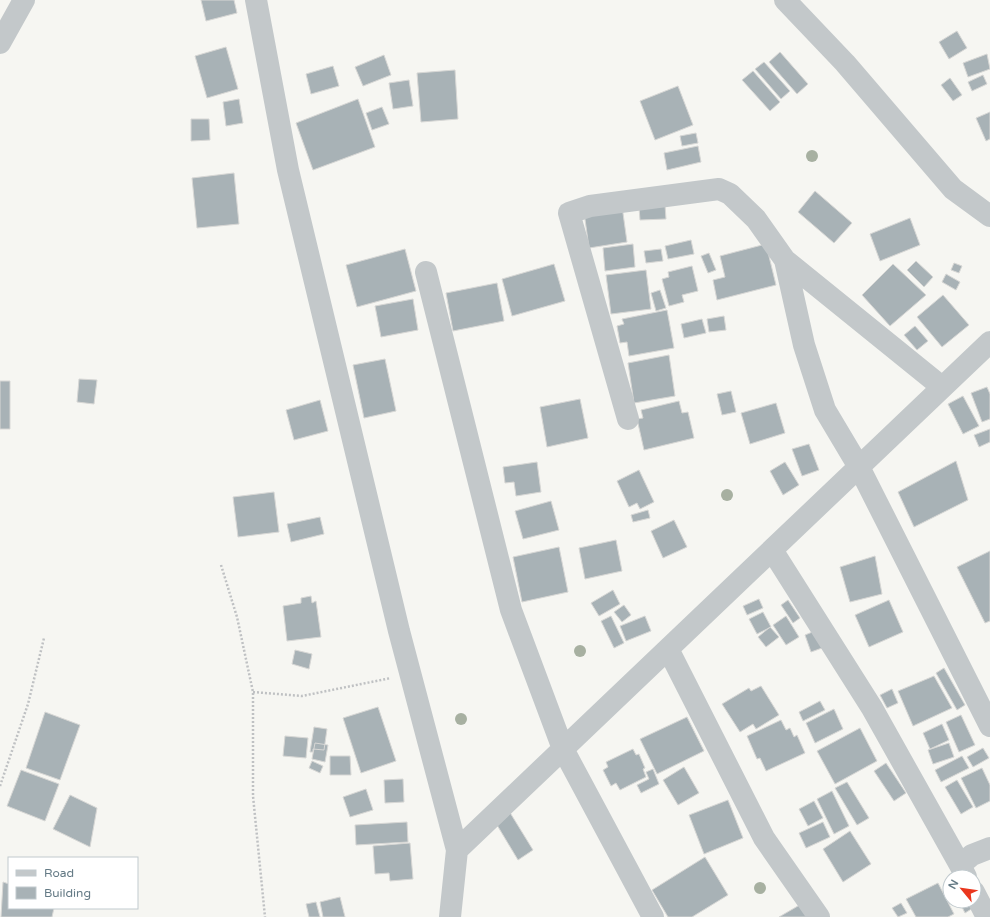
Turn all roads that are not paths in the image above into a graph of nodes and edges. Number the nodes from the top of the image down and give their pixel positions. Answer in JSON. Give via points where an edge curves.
{"nodes":[{"id":1,"x":24,"y":0,"type":"edge"},
{"id":2,"x":256,"y":0,"type":"edge"},
{"id":3,"x":786,"y":0,"type":"edge"},
{"id":4,"x":0,"y":42,"type":"edge"},
{"id":5,"x":990,"y":216,"type":"edge"},
{"id":6,"x":785,"y":260,"type":"junction"},
{"id":7,"x":426,"y":272,"type":"dead end"},
{"id":8,"x":990,"y":343,"type":"edge"},
{"id":9,"x":942,"y":387,"type":"junction"},
{"id":10,"x":628,"y":419,"type":"dead end"},
{"id":11,"x":859,"y":467,"type":"junction"},
{"id":12,"x":772,"y":550,"type":"junction"},
{"id":13,"x":668,"y":649,"type":"junction"},
{"id":14,"x":990,"y":726,"type":"edge"},
{"id":15,"x":563,"y":749,"type":"junction"},
{"id":16,"x":990,"y":848,"type":"edge"},
{"id":17,"x":457,"y":850,"type":"junction"},
{"id":18,"x":962,"y":869,"type":"edge"},
{"id":19,"x":964,"y":869,"type":"edge"},
{"id":20,"x":982,"y":907,"type":"edge"},
{"id":21,"x":450,"y":917,"type":"edge"},
{"id":22,"x":653,"y":917,"type":"edge"},
{"id":23,"x":819,"y":917,"type":"edge"},
{"id":24,"x":987,"y":917,"type":"edge"}],
"edges":[{"from":1,"to":4,"type":"street"},
{"from":2,"to":17,"type":"street","via":[[288,170],[410,674]]},
{"from":3,"to":5,"type":"street","via":[[844,63],[952,189]]},
{"from":6,"to":9,"type":"street"},
{"from":6,"to":10,"type":"street","via":[[756,219],[730,194],[718,190],[590,206],[569,213]]},
{"from":6,"to":11,"type":"street","via":[[804,345],[825,410]]},
{"from":7,"to":15,"type":"street","via":[[511,610]]},
{"from":8,"to":9,"type":"street"},
{"from":9,"to":11,"type":"street"},
{"from":11,"to":12,"type":"street"},
{"from":11,"to":14,"type":"street"},
{"from":12,"to":13,"type":"street"},
{"from":12,"to":18,"type":"street","via":[[872,708]]},
{"from":13,"to":15,"type":"street"},
{"from":13,"to":23,"type":"street","via":[[764,838]]},
{"from":15,"to":17,"type":"street"},
{"from":15,"to":22,"type":"street"},
{"from":16,"to":19,"type":"street","via":[[972,855]]},
{"from":17,"to":21,"type":"street"},
{"from":20,"to":24,"type":"street"}]}
